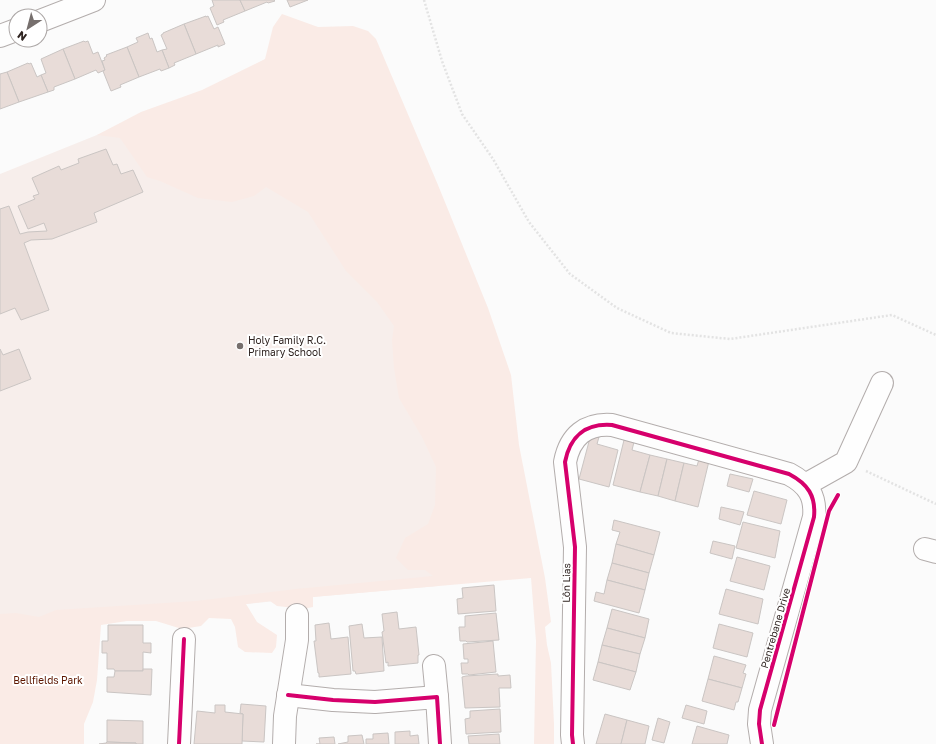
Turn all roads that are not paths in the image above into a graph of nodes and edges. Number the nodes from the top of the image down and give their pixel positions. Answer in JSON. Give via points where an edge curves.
{"nodes":[{"id":1,"x":94,"y":0,"type":"edge"},
{"id":2,"x":72,"y":4,"type":"edge"},
{"id":3,"x":48,"y":17,"type":"edge"},
{"id":4,"x":882,"y":383,"type":"dead end"},
{"id":5,"x":805,"y":485,"type":"junction"},
{"id":6,"x":296,"y":615,"type":"dead end"},
{"id":7,"x":184,"y":639,"type":"dead end"},
{"id":8,"x":434,"y":666,"type":"dead end"},
{"id":9,"x":288,"y":695,"type":"junction"},
{"id":10,"x":437,"y":697,"type":"junction"},
{"id":11,"x":179,"y":744,"type":"edge"},
{"id":12,"x":284,"y":744,"type":"edge"},
{"id":13,"x":440,"y":744,"type":"edge"},
{"id":14,"x":573,"y":744,"type":"edge"},
{"id":15,"x":762,"y":744,"type":"edge"}],
"edges":[{"from":1,"to":2,"type":"street"},
{"from":2,"to":3,"type":"street"},
{"from":4,"to":5,"type":"street","via":[[846,462]]},
{"from":5,"to":14,"type":"street","name":"Lôn Lias","via":[[789,474],[612,425],[593,426],[577,436],[567,452],[565,462],[575,547]]},
{"from":5,"to":15,"type":"street","name":"Pentrebane Drive","via":[[814,501],[814,517],[760,710]]},
{"from":6,"to":9,"type":"street","via":[[297,640]]},
{"from":7,"to":11,"type":"street"},
{"from":8,"to":10,"type":"street"},
{"from":9,"to":10,"type":"street","via":[[375,702]]},
{"from":9,"to":12,"type":"street"},
{"from":10,"to":13,"type":"street"}]}
